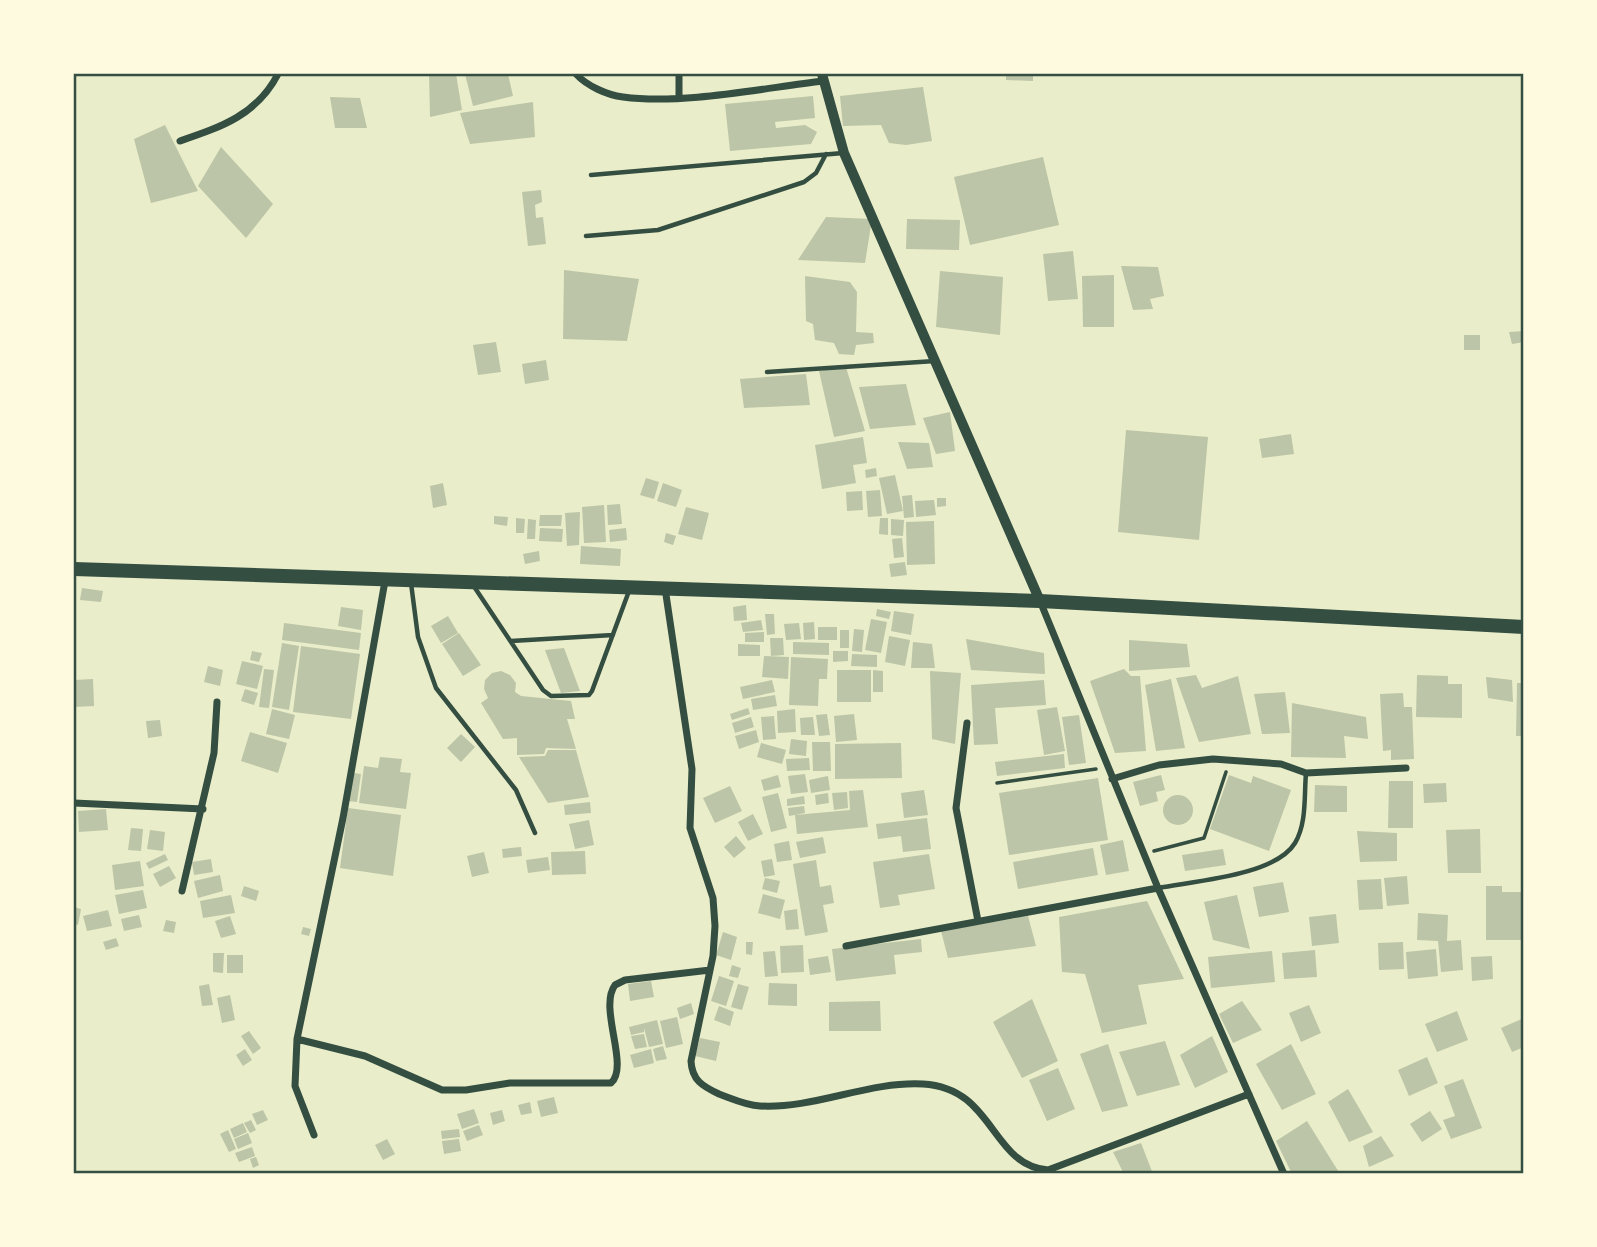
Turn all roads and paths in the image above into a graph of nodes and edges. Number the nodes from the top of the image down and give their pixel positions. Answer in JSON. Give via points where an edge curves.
{"nodes":[{"id":1,"x":278,"y":74,"type":"edge"},
{"id":2,"x":576,"y":74,"type":"edge"},
{"id":3,"x":679,"y":74,"type":"edge"},
{"id":4,"x":822,"y":77,"type":"edge"},
{"id":5,"x":679,"y":97,"type":"junction"},
{"id":6,"x":180,"y":141,"type":"dead end"},
{"id":7,"x":844,"y":153,"type":"junction"},
{"id":8,"x":826,"y":155,"type":"junction"},
{"id":9,"x":591,"y":175,"type":"dead end"},
{"id":10,"x":586,"y":236,"type":"dead end"},
{"id":11,"x":935,"y":361,"type":"junction"},
{"id":12,"x":767,"y":372,"type":"dead end"},
{"id":13,"x":74,"y":569,"type":"edge"},
{"id":14,"x":385,"y":580,"type":"junction"},
{"id":15,"x":411,"y":582,"type":"junction"},
{"id":16,"x":472,"y":583,"type":"junction"},
{"id":17,"x":630,"y":587,"type":"junction"},
{"id":18,"x":665,"y":588,"type":"junction"},
{"id":19,"x":1040,"y":601,"type":"junction"},
{"id":20,"x":1524,"y":627,"type":"edge"},
{"id":21,"x":613,"y":635,"type":"junction"},
{"id":22,"x":511,"y":641,"type":"junction"},
{"id":23,"x":217,"y":702,"type":"dead end"},
{"id":24,"x":967,"y":723,"type":"dead end"},
{"id":25,"x":1230,"y":760,"type":"junction"},
{"id":26,"x":1108,"y":768,"type":"junction"},
{"id":27,"x":1406,"y":768,"type":"dead end"},
{"id":28,"x":1306,"y":773,"type":"junction"},
{"id":29,"x":1112,"y":779,"type":"junction"},
{"id":30,"x":997,"y":783,"type":"dead end"},
{"id":31,"x":74,"y":803,"type":"edge"},
{"id":32,"x":203,"y":809,"type":"junction"},
{"id":33,"x":535,"y":833,"type":"dead end"},
{"id":34,"x":1143,"y":854,"type":"junction"},
{"id":35,"x":1157,"y":888,"type":"junction"},
{"id":36,"x":182,"y":891,"type":"dead end"},
{"id":37,"x":978,"y":921,"type":"junction"},
{"id":38,"x":846,"y":946,"type":"dead end"},
{"id":39,"x":710,"y":970,"type":"junction"},
{"id":40,"x":297,"y":1040,"type":"junction"},
{"id":41,"x":1248,"y":1094,"type":"junction"},
{"id":42,"x":314,"y":1135,"type":"dead end"},
{"id":43,"x":1284,"y":1174,"type":"edge"}],
"edges":[{"from":1,"to":6,"type":"street","via":[[268,93],[243,115]]},
{"from":2,"to":5,"type":"street","via":[[593,87],[624,97]]},
{"from":3,"to":5,"type":"street"},
{"from":4,"to":5,"type":"street"},
{"from":4,"to":7,"type":"street"},
{"from":7,"to":8,"type":"lane"},
{"from":7,"to":11,"type":"street"},
{"from":8,"to":9,"type":"lane"},
{"from":8,"to":10,"type":"lane","via":[[816,173],[804,182],[658,230]]},
{"from":11,"to":12,"type":"lane"},
{"from":11,"to":19,"type":"street"},
{"from":13,"to":14,"type":"highway"},
{"from":14,"to":15,"type":"highway"},
{"from":14,"to":40,"type":"street"},
{"from":15,"to":16,"type":"highway"},
{"from":15,"to":33,"type":"lane","via":[[418,637],[436,688],[516,790]]},
{"from":16,"to":17,"type":"highway"},
{"from":16,"to":22,"type":"lane"},
{"from":17,"to":18,"type":"highway"},
{"from":17,"to":21,"type":"lane"},
{"from":18,"to":19,"type":"highway"},
{"from":18,"to":39,"type":"street","via":[[692,769],[690,828],[713,898]]},
{"from":19,"to":20,"type":"highway"},
{"from":19,"to":26,"type":"street"},
{"from":21,"to":22,"type":"lane"},
{"from":21,"to":22,"type":"lane","via":[[589,695],[547,694]]},
{"from":23,"to":32,"type":"street","via":[[215,753]]},
{"from":24,"to":37,"type":"street","via":[[956,808]]},
{"from":25,"to":28,"type":"street","via":[[1281,764]]},
{"from":25,"to":29,"type":"street","via":[[1159,765]]},
{"from":25,"to":34,"type":"path","via":[[1204,838]]},
{"from":26,"to":29,"type":"street"},
{"from":26,"to":30,"type":"path"},
{"from":27,"to":28,"type":"street"},
{"from":28,"to":35,"type":"lane","via":[[1299,832],[1287,853],[1261,868]]},
{"from":29,"to":34,"type":"street"},
{"from":31,"to":32,"type":"street"},
{"from":32,"to":36,"type":"street"},
{"from":34,"to":35,"type":"street"},
{"from":35,"to":37,"type":"street"},
{"from":35,"to":41,"type":"street"},
{"from":37,"to":38,"type":"street"},
{"from":39,"to":40,"type":"street","via":[[615,985],[610,1003],[617,1076],[611,1083],[510,1083],[442,1090],[365,1056]]},
{"from":39,"to":41,"type":"street","via":[[691,1072],[706,1088],[743,1103],[789,1104],[887,1085],[938,1086],[980,1110],[1025,1166],[1048,1170]]},
{"from":40,"to":42,"type":"street","via":[[295,1086]]},
{"from":41,"to":43,"type":"street"}]}
